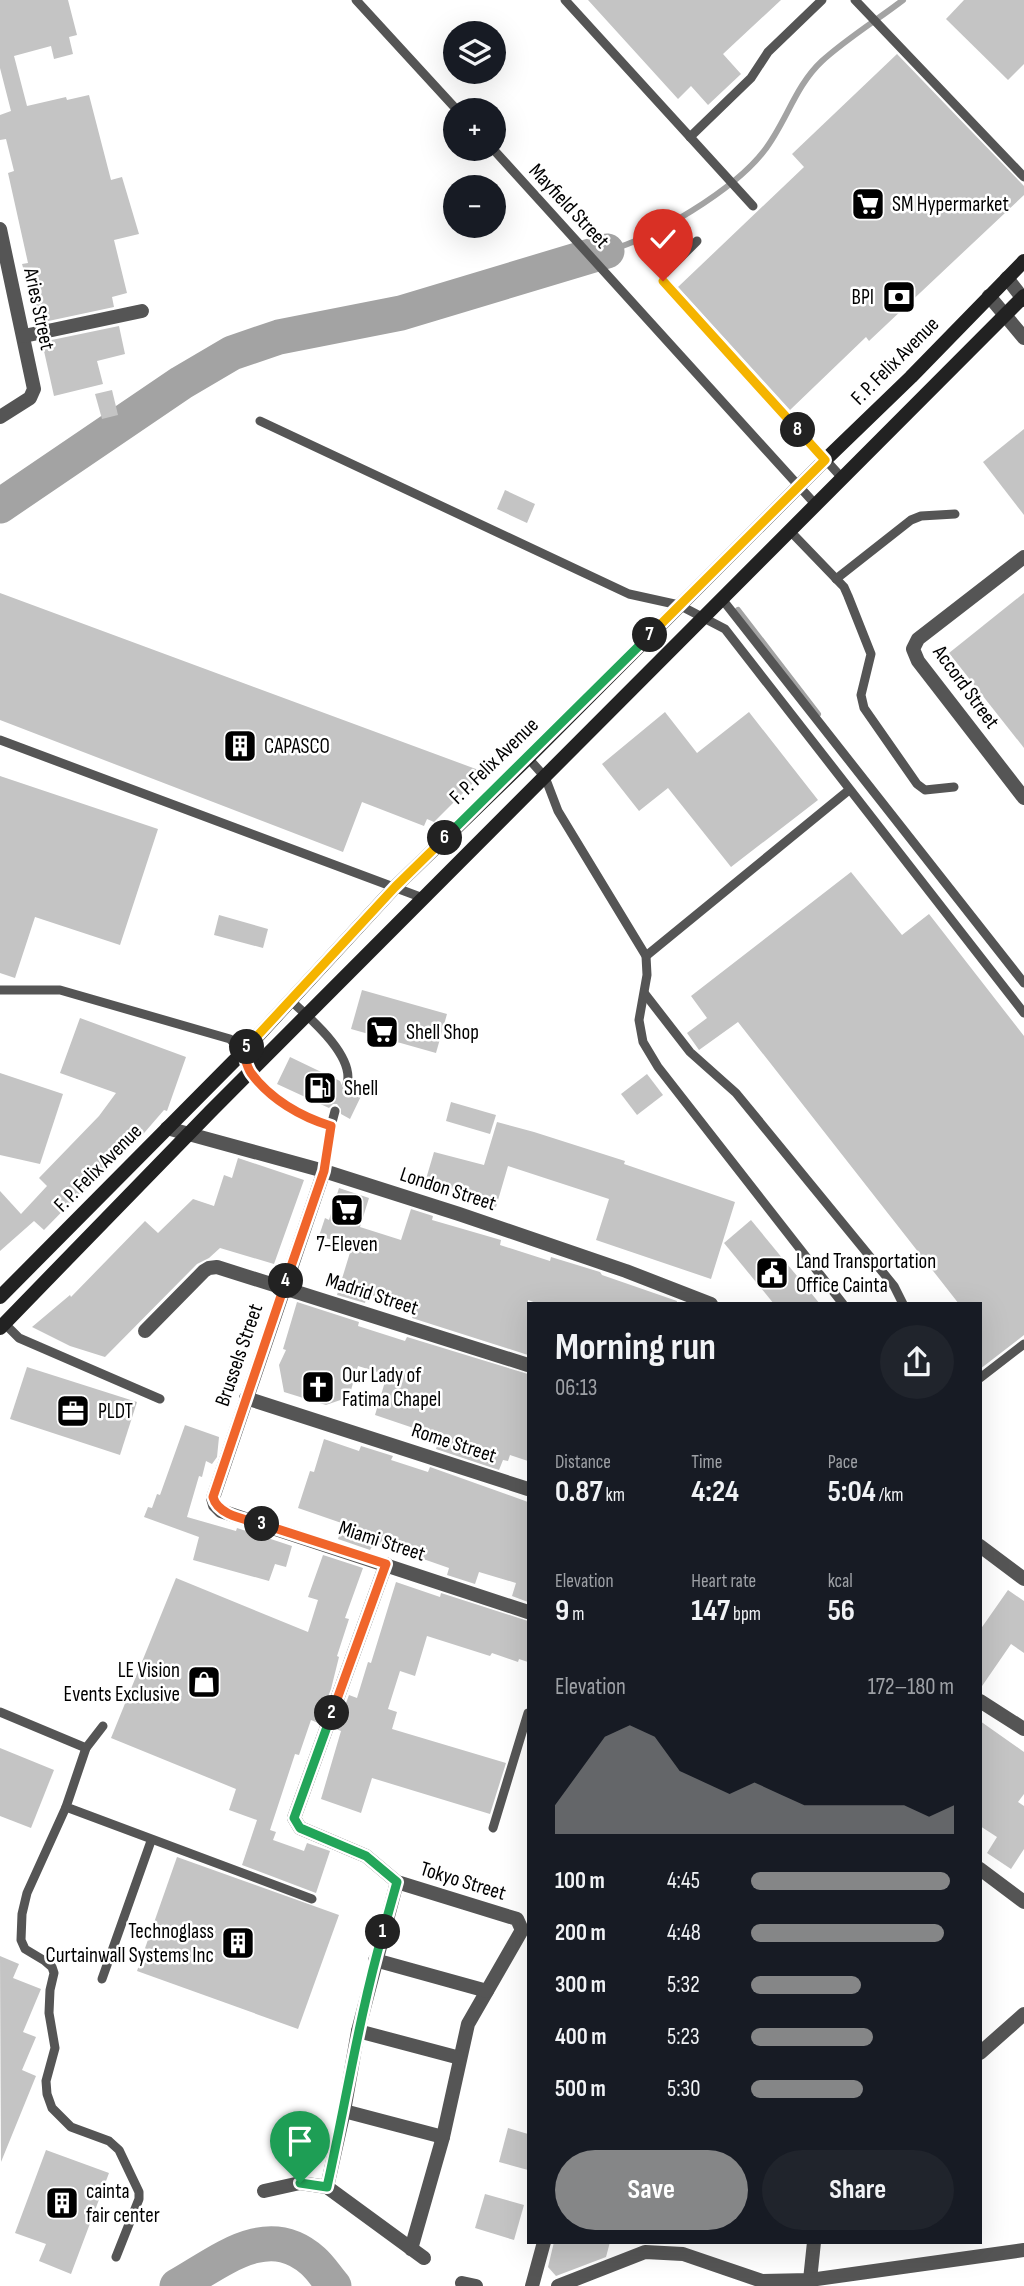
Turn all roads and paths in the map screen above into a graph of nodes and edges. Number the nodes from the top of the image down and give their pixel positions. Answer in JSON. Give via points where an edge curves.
{"nodes":[{"id":1,"x":356,"y":0,"type":"edge"},
{"id":2,"x":565,"y":0,"type":"edge"},
{"id":3,"x":822,"y":0,"type":"edge"},
{"id":4,"x":858,"y":3,"type":"edge"},
{"id":5,"x":446,"y":98,"type":"edge"},
{"id":6,"x":690,"y":137,"type":"junction"},
{"id":7,"x":504,"y":161,"type":"edge"},
{"id":8,"x":1024,"y":177,"type":"edge"},
{"id":9,"x":753,"y":206,"type":"dead end"},
{"id":10,"x":0,"y":229,"type":"edge"},
{"id":11,"x":697,"y":241,"type":"dead end"},
{"id":12,"x":1024,"y":261,"type":"edge"},
{"id":13,"x":1007,"y":278,"type":"junction"},
{"id":14,"x":989,"y":296,"type":"junction"},
{"id":15,"x":1023,"y":298,"type":"edge"},
{"id":16,"x":142,"y":311,"type":"dead end"},
{"id":17,"x":1005,"y":315,"type":"junction"},
{"id":18,"x":24,"y":336,"type":"junction"},
{"id":19,"x":1024,"y":338,"type":"edge"},
{"id":20,"x":0,"y":417,"type":"edge"},
{"id":21,"x":260,"y":421,"type":"dead end"},
{"id":22,"x":825,"y":460,"type":"junction"},
{"id":23,"x":843,"y":479,"type":"junction"},
{"id":24,"x":799,"y":486,"type":"junction"},
{"id":25,"x":816,"y":505,"type":"junction"},
{"id":26,"x":955,"y":514,"type":"dead end"},
{"id":27,"x":790,"y":531,"type":"junction"},
{"id":28,"x":1024,"y":557,"type":"edge"},
{"id":29,"x":836,"y":579,"type":"junction"},
{"id":30,"x":722,"y":599,"type":"junction"},
{"id":31,"x":679,"y":606,"type":"junction"},
{"id":32,"x":703,"y":617,"type":"junction"},
{"id":33,"x":0,"y":740,"type":"edge"},
{"id":34,"x":528,"y":758,"type":"junction"},
{"id":35,"x":545,"y":776,"type":"junction"},
{"id":36,"x":954,"y":787,"type":"dead end"},
{"id":37,"x":849,"y":790,"type":"junction"},
{"id":38,"x":1024,"y":798,"type":"edge"},
{"id":39,"x":395,"y":887,"type":"junction"},
{"id":40,"x":423,"y":898,"type":"junction"},
{"id":41,"x":646,"y":956,"type":"junction"},
{"id":42,"x":1024,"y":983,"type":"edge"},
{"id":43,"x":0,"y":990,"type":"edge"},
{"id":44,"x":645,"y":994,"type":"junction"},
{"id":45,"x":290,"y":1000,"type":"junction"},
{"id":46,"x":1024,"y":1013,"type":"edge"},
{"id":47,"x":307,"y":1015,"type":"junction"},
{"id":48,"x":243,"y":1052,"type":"junction"},
{"id":49,"x":250,"y":1072,"type":"junction"},
{"id":50,"x":347,"y":1084,"type":"dead end"},
{"id":51,"x":335,"y":1111,"type":"dead end"},
{"id":52,"x":331,"y":1126,"type":"junction"},
{"id":53,"x":167,"y":1128,"type":"junction"},
{"id":54,"x":189,"y":1134,"type":"junction"},
{"id":55,"x":324,"y":1171,"type":"junction"},
{"id":56,"x":283,"y":1288,"type":"junction"},
{"id":57,"x":0,"y":1297,"type":"edge"},
{"id":58,"x":708,"y":1302,"type":"edge"},
{"id":59,"x":840,"y":1302,"type":"edge"},
{"id":60,"x":902,"y":1302,"type":"edge"},
{"id":61,"x":1,"y":1323,"type":"edge"},
{"id":62,"x":145,"y":1332,"type":"dead end"},
{"id":63,"x":1024,"y":1343,"type":"edge"},
{"id":64,"x":527,"y":1365,"type":"edge"},
{"id":65,"x":982,"y":1376,"type":"edge"},
{"id":66,"x":246,"y":1398,"type":"junction"},
{"id":67,"x":160,"y":1399,"type":"dead end"},
{"id":68,"x":527,"y":1489,"type":"edge"},
{"id":69,"x":221,"y":1511,"type":"joint"},
{"id":70,"x":982,"y":1548,"type":"edge"},
{"id":71,"x":386,"y":1564,"type":"junction"},
{"id":72,"x":1024,"y":1579,"type":"edge"},
{"id":73,"x":527,"y":1612,"type":"edge"},
{"id":74,"x":982,"y":1701,"type":"edge"},
{"id":75,"x":0,"y":1712,"type":"edge"},
{"id":76,"x":527,"y":1716,"type":"edge"},
{"id":77,"x":103,"y":1727,"type":"dead end"},
{"id":78,"x":1024,"y":1729,"type":"edge"},
{"id":79,"x":86,"y":1748,"type":"junction"},
{"id":80,"x":66,"y":1807,"type":"junction"},
{"id":81,"x":493,"y":1828,"type":"dead end"},
{"id":82,"x":151,"y":1841,"type":"junction"},
{"id":83,"x":982,"y":1872,"type":"edge"},
{"id":84,"x":397,"y":1882,"type":"junction"},
{"id":85,"x":312,"y":1899,"type":"dead end"},
{"id":86,"x":1024,"y":1902,"type":"edge"},
{"id":87,"x":375,"y":1960,"type":"junction"},
{"id":88,"x":102,"y":1979,"type":"dead end"},
{"id":89,"x":487,"y":1991,"type":"junction"},
{"id":90,"x":1024,"y":2014,"type":"edge"},
{"id":91,"x":358,"y":2031,"type":"junction"},
{"id":92,"x":982,"y":2051,"type":"edge"},
{"id":93,"x":460,"y":2058,"type":"junction"},
{"id":94,"x":344,"y":2111,"type":"junction"},
{"id":95,"x":443,"y":2137,"type":"junction"},
{"id":96,"x":327,"y":2187,"type":"junction"},
{"id":97,"x":264,"y":2191,"type":"dead end"},
{"id":98,"x":543,"y":2244,"type":"edge"},
{"id":99,"x":814,"y":2244,"type":"edge"},
{"id":100,"x":684,"y":2248,"type":"edge"},
{"id":101,"x":411,"y":2249,"type":"junction"},
{"id":102,"x":1024,"y":2250,"type":"edge"},
{"id":103,"x":116,"y":2257,"type":"dead end"},
{"id":104,"x":424,"y":2258,"type":"dead end"},
{"id":105,"x":810,"y":2280,"type":"junction"},
{"id":106,"x":532,"y":2286,"type":"edge"},
{"id":107,"x":558,"y":2286,"type":"edge"}],
"edges":[{"from":1,"to":5,"type":"lane"},
{"from":2,"to":6,"type":"lane"},
{"from":3,"to":6,"type":"lane"},
{"from":4,"to":8,"type":"lane"},
{"from":6,"to":9,"type":"lane"},
{"from":7,"to":24,"type":"lane","name":"Mayfield Street"},
{"from":10,"to":18,"type":"street","name":"Aries Street"},
{"from":11,"to":22,"type":"lane","via":[[664,274],[663,281]]},
{"from":12,"to":13,"type":"main road","name":"F. P. Felix Avenue"},
{"from":13,"to":14,"type":"main road","name":"F. P. Felix Avenue"},
{"from":13,"to":15,"type":"street"},
{"from":14,"to":17,"type":"street"},
{"from":14,"to":22,"type":"main road","name":"F. P. Felix Avenue"},
{"from":15,"to":17,"type":"main road","name":"F. P. Felix Avenue"},
{"from":16,"to":18,"type":"street"},
{"from":17,"to":19,"type":"street"},
{"from":17,"to":23,"type":"main road","name":"F. P. Felix Avenue"},
{"from":18,"to":20,"type":"street","name":"Aries Street","via":[[34,389],[30,398]]},
{"from":21,"to":31,"type":"lane","via":[[629,594]]},
{"from":22,"to":23,"type":"lane"},
{"from":22,"to":24,"type":"main road","name":"F. P. Felix Avenue"},
{"from":23,"to":25,"type":"main road","name":"F. P. Felix Avenue"},
{"from":24,"to":25,"type":"lane","name":"Mayfield Street"},
{"from":24,"to":31,"type":"main road","name":"F. P. Felix Avenue"},
{"from":25,"to":27,"type":"main road","name":"F. P. Felix Avenue"},
{"from":26,"to":29,"type":"lane","via":[[911,520]]},
{"from":27,"to":29,"type":"lane"},
{"from":27,"to":30,"type":"main road","name":"F. P. Felix Avenue"},
{"from":28,"to":38,"type":"street","name":"Accord Street","via":[[918,639],[913,649]]},
{"from":29,"to":36,"type":"lane","via":[[870,649],[860,695],[864,708],[917,784],[925,790]]},
{"from":30,"to":32,"type":"main road","name":"F. P. Felix Avenue"},
{"from":30,"to":42,"type":"lane"},
{"from":31,"to":32,"type":"lane"},
{"from":31,"to":34,"type":"main road","name":"F. P. Felix Avenue"},
{"from":32,"to":35,"type":"main road","name":"F. P. Felix Avenue"},
{"from":32,"to":37,"type":"lane","via":[[724,629]]},
{"from":33,"to":39,"type":"lane"},
{"from":34,"to":35,"type":"lane"},
{"from":34,"to":39,"type":"main road","name":"F. P. Felix Avenue"},
{"from":35,"to":40,"type":"main road","name":"F. P. Felix Avenue"},
{"from":35,"to":41,"type":"lane","via":[[558,811]]},
{"from":37,"to":41,"type":"lane"},
{"from":37,"to":46,"type":"lane"},
{"from":39,"to":40,"type":"lane"},
{"from":39,"to":45,"type":"main road","name":"F. P. Felix Avenue"},
{"from":40,"to":47,"type":"main road","name":"F. P. Felix Avenue"},
{"from":41,"to":44,"type":"lane"},
{"from":43,"to":48,"type":"lane","via":[[60,990],[230,1039]]},
{"from":44,"to":59,"type":"lane","via":[[639,1020],[643,1042],[658,1068]]},
{"from":44,"to":60,"type":"lane","via":[[690,1052],[736,1093],[894,1286]]},
{"from":45,"to":47,"type":"lane"},
{"from":45,"to":48,"type":"main road","name":"F. P. Felix Avenue"},
{"from":47,"to":49,"type":"main road","name":"F. P. Felix Avenue"},
{"from":47,"to":50,"type":"lane","via":[[346,1062]]},
{"from":48,"to":49,"type":"lane"},
{"from":48,"to":53,"type":"main road","name":"F. P. Felix Avenue"},
{"from":49,"to":52,"type":"lane","via":[[288,1107]]},
{"from":49,"to":54,"type":"main road","name":"F. P. Felix Avenue"},
{"from":51,"to":52,"type":"lane"},
{"from":52,"to":55,"type":"lane"},
{"from":53,"to":54,"type":"street","name":"London Street"},
{"from":53,"to":57,"type":"main road","name":"F. P. Felix Avenue"},
{"from":54,"to":55,"type":"street","name":"London Street"},
{"from":54,"to":61,"type":"main road","name":"F. P. Felix Avenue"},
{"from":55,"to":56,"type":"street","name":"Brussels Street"},
{"from":55,"to":58,"type":"street","name":"London Street"},
{"from":56,"to":62,"type":"street","name":"Madrid Street","via":[[209,1268]]},
{"from":56,"to":64,"type":"street","name":"Madrid Street"},
{"from":56,"to":66,"type":"street","name":"Brussels Street"},
{"from":61,"to":67,"type":"lane","via":[[19,1338]]},
{"from":63,"to":65,"type":"lane"},
{"from":66,"to":68,"type":"street","name":"Rome Street"},
{"from":66,"to":69,"type":"street","name":"Brussels Street","via":[[213,1497]]},
{"from":69,"to":71,"type":"street","name":"Miami Street"},
{"from":70,"to":72,"type":"street"},
{"from":71,"to":73,"type":"street","name":"Miami Street"},
{"from":71,"to":84,"type":"street","name":"Tokyo Street","via":[[294,1818],[300,1828],[373,1860]]},
{"from":74,"to":78,"type":"street"},
{"from":75,"to":79,"type":"lane"},
{"from":76,"to":81,"type":"lane"},
{"from":77,"to":79,"type":"lane"},
{"from":79,"to":80,"type":"lane"},
{"from":80,"to":82,"type":"lane"},
{"from":80,"to":103,"type":"lane","via":[[27,1893],[22,1940],[25,1949],[45,1961],[54,1973],[49,2013],[55,2048],[46,2081],[52,2108],[71,2127],[109,2141],[119,2150],[139,2192]]},
{"from":82,"to":85,"type":"lane"},
{"from":82,"to":88,"type":"lane"},
{"from":83,"to":86,"type":"street"},
{"from":84,"to":87,"type":"street"},
{"from":84,"to":89,"type":"street","name":"Tokyo Street","via":[[517,1919],[522,1930]]},
{"from":87,"to":89,"type":"street"},
{"from":87,"to":91,"type":"street"},
{"from":89,"to":93,"type":"street","name":"Tokyo Street","via":[[468,2024]]},
{"from":90,"to":92,"type":"street"},
{"from":91,"to":93,"type":"street"},
{"from":91,"to":94,"type":"street"},
{"from":93,"to":95,"type":"street","name":"Tokyo Street"},
{"from":94,"to":95,"type":"street"},
{"from":94,"to":96,"type":"street"},
{"from":95,"to":101,"type":"street","name":"Tokyo Street"},
{"from":96,"to":97,"type":"street","via":[[300,2183]]},
{"from":96,"to":101,"type":"street"},
{"from":98,"to":106,"type":"street"},
{"from":99,"to":105,"type":"street"},
{"from":100,"to":105,"type":"street","via":[[762,2281]]},
{"from":100,"to":107,"type":"street","via":[[645,2252]]},
{"from":101,"to":104,"type":"street"},
{"from":102,"to":105,"type":"street"}]}
